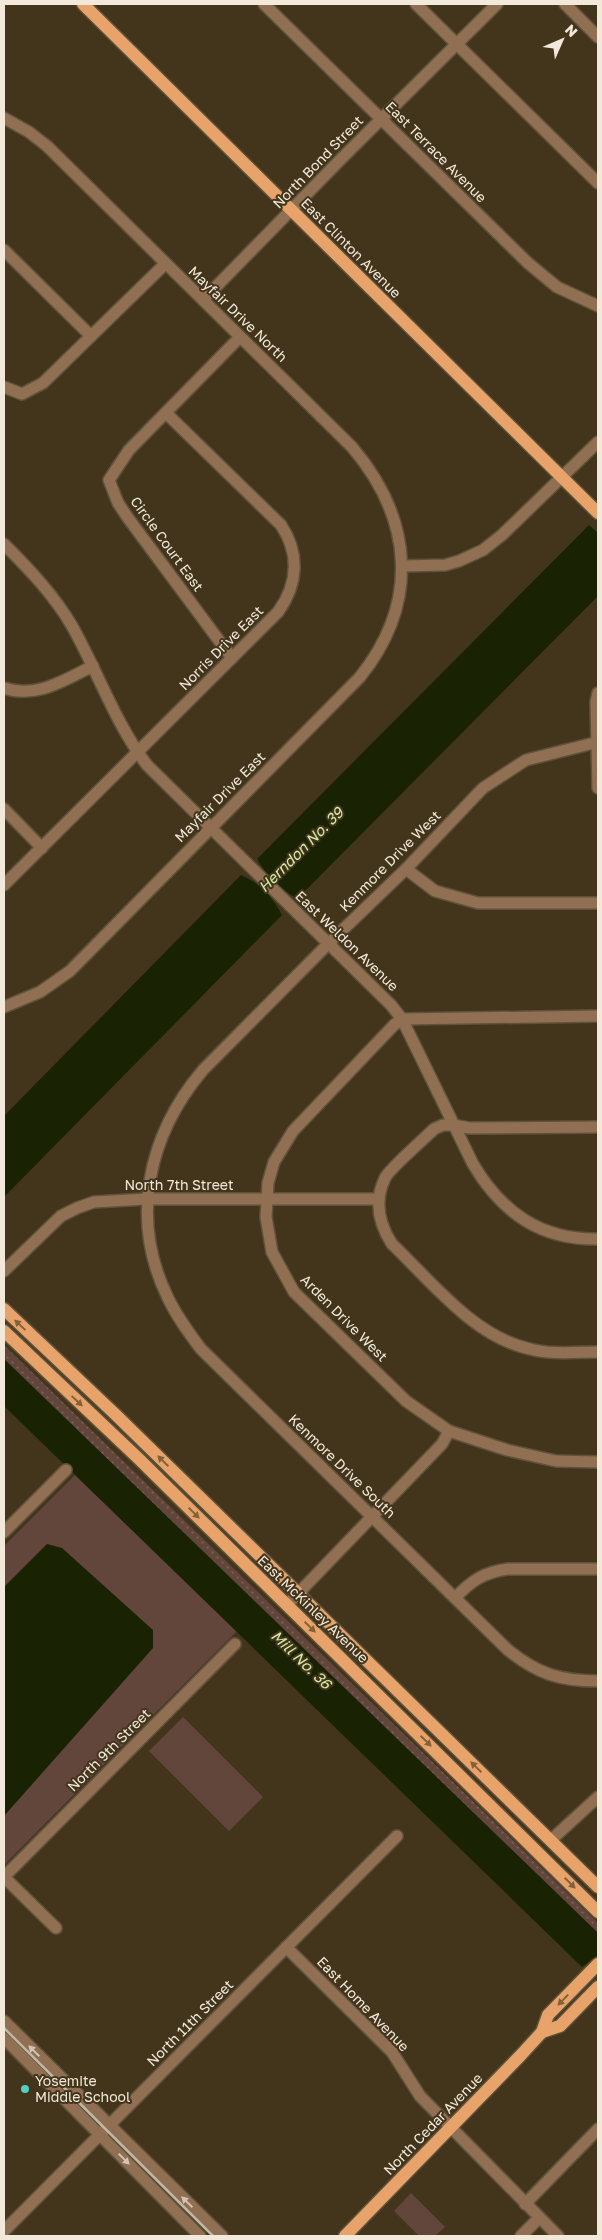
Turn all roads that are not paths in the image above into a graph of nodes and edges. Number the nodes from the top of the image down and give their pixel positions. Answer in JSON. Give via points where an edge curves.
{"nodes":[{"id":1,"x":83,"y":4,"type":"edge"},
{"id":2,"x":264,"y":4,"type":"edge"},
{"id":3,"x":416,"y":4,"type":"edge"},
{"id":4,"x":497,"y":4,"type":"edge"},
{"id":5,"x":565,"y":4,"type":"edge"},
{"id":6,"x":598,"y":37,"type":"edge"},
{"id":7,"x":457,"y":44,"type":"junction"},
{"id":8,"x":4,"y":118,"type":"edge"},
{"id":9,"x":381,"y":119,"type":"junction"},
{"id":10,"x":598,"y":183,"type":"edge"},
{"id":11,"x":291,"y":210,"type":"junction"},
{"id":12,"x":4,"y":250,"type":"edge"},
{"id":13,"x":165,"y":264,"type":"junction"},
{"id":14,"x":203,"y":300,"type":"junction"},
{"id":15,"x":598,"y":306,"type":"edge"},
{"id":16,"x":91,"y":336,"type":"junction"},
{"id":17,"x":240,"y":337,"type":"junction"},
{"id":18,"x":4,"y":387,"type":"edge"},
{"id":19,"x":166,"y":413,"type":"junction"},
{"id":20,"x":598,"y":442,"type":"edge"},
{"id":21,"x":562,"y":477,"type":"junction"},
{"id":22,"x":598,"y":513,"type":"edge"},
{"id":23,"x":4,"y":544,"type":"edge"},
{"id":24,"x":403,"y":566,"type":"junction"},
{"id":25,"x":232,"y":658,"type":"junction"},
{"id":26,"x":93,"y":666,"type":"junction"},
{"id":27,"x":4,"y":688,"type":"edge"},
{"id":28,"x":598,"y":693,"type":"edge"},
{"id":29,"x":598,"y":742,"type":"edge"},
{"id":30,"x":138,"y":753,"type":"junction"},
{"id":31,"x":598,"y":788,"type":"edge"},
{"id":32,"x":4,"y":809,"type":"edge"},
{"id":33,"x":210,"y":828,"type":"junction"},
{"id":34,"x":42,"y":848,"type":"junction"},
{"id":35,"x":406,"y":869,"type":"junction"},
{"id":36,"x":4,"y":885,"type":"edge"},
{"id":37,"x":598,"y":903,"type":"edge"},
{"id":38,"x":328,"y":944,"type":"junction"},
{"id":39,"x":4,"y":1007,"type":"edge"},
{"id":40,"x":598,"y":1016,"type":"edge"},
{"id":41,"x":402,"y":1019,"type":"junction"},
{"id":42,"x":454,"y":1125,"type":"junction"},
{"id":43,"x":598,"y":1127,"type":"edge"},
{"id":44,"x":146,"y":1199,"type":"junction"},
{"id":45,"x":379,"y":1199,"type":"junction"},
{"id":46,"x":266,"y":1200,"type":"junction"},
{"id":47,"x":598,"y":1240,"type":"edge"},
{"id":48,"x":4,"y":1271,"type":"edge"},
{"id":49,"x":4,"y":1309,"type":"edge"},
{"id":50,"x":4,"y":1331,"type":"edge"},
{"id":51,"x":24,"y":1351,"type":"junction"},
{"id":52,"x":598,"y":1352,"type":"edge"},
{"id":53,"x":91,"y":1391,"type":"junction"},
{"id":54,"x":449,"y":1432,"type":"junction"},
{"id":55,"x":598,"y":1462,"type":"edge"},
{"id":56,"x":66,"y":1470,"type":"dead end"},
{"id":57,"x":372,"y":1517,"type":"junction"},
{"id":58,"x":4,"y":1532,"type":"edge"},
{"id":59,"x":598,"y":1570,"type":"edge"},
{"id":60,"x":298,"y":1593,"type":"junction"},
{"id":61,"x":455,"y":1598,"type":"junction"},
{"id":62,"x":287,"y":1604,"type":"junction"},
{"id":63,"x":235,"y":1644,"type":"dead end"},
{"id":64,"x":598,"y":1681,"type":"edge"},
{"id":65,"x":460,"y":1774,"type":"junction"},
{"id":66,"x":598,"y":1797,"type":"edge"},
{"id":67,"x":522,"y":1812,"type":"junction"},
{"id":68,"x":397,"y":1836,"type":"dead end"},
{"id":69,"x":551,"y":1840,"type":"junction"},
{"id":70,"x":4,"y":1877,"type":"edge"},
{"id":71,"x":598,"y":1887,"type":"edge"},
{"id":72,"x":598,"y":1912,"type":"edge"},
{"id":73,"x":56,"y":1928,"type":"dead end"},
{"id":74,"x":286,"y":1947,"type":"junction"},
{"id":75,"x":594,"y":1968,"type":"edge"},
{"id":76,"x":598,"y":1987,"type":"edge"},
{"id":77,"x":4,"y":2021,"type":"edge"},
{"id":78,"x":542,"y":2032,"type":"junction"},
{"id":79,"x":4,"y":2038,"type":"edge"},
{"id":80,"x":109,"y":2126,"type":"junction"},
{"id":81,"x":450,"y":2127,"type":"junction"},
{"id":82,"x":598,"y":2130,"type":"edge"},
{"id":83,"x":100,"y":2134,"type":"junction"},
{"id":84,"x":525,"y":2204,"type":"junction"},
{"id":85,"x":539,"y":2218,"type":"junction"},
{"id":86,"x":4,"y":2231,"type":"edge"},
{"id":87,"x":200,"y":2236,"type":"edge"},
{"id":88,"x":222,"y":2236,"type":"edge"},
{"id":89,"x":345,"y":2236,"type":"edge"},
{"id":90,"x":521,"y":2236,"type":"edge"},
{"id":91,"x":558,"y":2236,"type":"edge"}],
"edges":[{"from":1,"to":11,"type":"main road","name":"East Clinton Avenue"},
{"from":2,"to":9,"type":"street","name":"East Terrace Avenue"},
{"from":3,"to":7,"type":"street"},
{"from":4,"to":7,"type":"street","name":"North Bond Street"},
{"from":5,"to":6,"type":"street"},
{"from":7,"to":9,"type":"street","name":"North Bond Street"},
{"from":7,"to":10,"type":"street"},
{"from":8,"to":13,"type":"street","name":"Mayfair Drive North","via":[[47,146]]},
{"from":9,"to":11,"type":"street","name":"North Bond Street"},
{"from":9,"to":15,"type":"street","name":"East Terrace Avenue","via":[[543,277]]},
{"from":11,"to":14,"type":"street","name":"North Bond Street"},
{"from":11,"to":21,"type":"main road","name":"East Clinton Avenue"},
{"from":12,"to":16,"type":"street"},
{"from":13,"to":14,"type":"street","name":"Mayfair Drive North"},
{"from":13,"to":16,"type":"street"},
{"from":14,"to":17,"type":"street","name":"Mayfair Drive North"},
{"from":16,"to":18,"type":"street","via":[[53,374],[31,390],[22,394]]},
{"from":17,"to":19,"type":"street","name":"Circle Court East"},
{"from":17,"to":24,"type":"street","name":"Mayfair Drive North","via":[[352,448],[377,481],[390,508]]},
{"from":19,"to":25,"type":"street","name":"Circle Court East","via":[[129,450],[109,480],[128,518]]},
{"from":19,"to":25,"type":"street","name":"Norris Drive East","via":[[275,519],[291,544],[295,569],[286,601]]},
{"from":20,"to":21,"type":"street"},
{"from":21,"to":22,"type":"main road","name":"East Clinton Avenue"},
{"from":21,"to":24,"type":"street","via":[[502,535],[472,556],[445,565]]},
{"from":23,"to":26,"type":"street","name":"East Weldon Avenue","via":[[49,592]]},
{"from":24,"to":33,"type":"street","name":"Mayfair Drive East","via":[[392,620],[371,663]]},
{"from":25,"to":30,"type":"street","name":"Norris Drive East"},
{"from":26,"to":27,"type":"street","via":[[37,691]]},
{"from":26,"to":30,"type":"street","name":"East Weldon Avenue"},
{"from":28,"to":29,"type":"street"},
{"from":29,"to":31,"type":"street"},
{"from":29,"to":35,"type":"street","name":"Kenmore Drive West","via":[[526,760],[483,788]]},
{"from":30,"to":33,"type":"street","name":"East Weldon Avenue"},
{"from":30,"to":34,"type":"street","name":"Norris Drive East"},
{"from":32,"to":34,"type":"street"},
{"from":33,"to":38,"type":"street","name":"East Weldon Avenue"},
{"from":33,"to":39,"type":"street","name":"Mayfair Drive East","via":[[70,971],[40,992]]},
{"from":34,"to":36,"type":"street","name":"Norris Drive East"},
{"from":35,"to":37,"type":"street","via":[[436,891],[478,903]]},
{"from":35,"to":38,"type":"street","name":"Kenmore Drive West"},
{"from":38,"to":41,"type":"street","name":"East Weldon Avenue"},
{"from":38,"to":44,"type":"street","name":"Kenmore Drive West","via":[[189,1086],[164,1129]]},
{"from":40,"to":41,"type":"street"},
{"from":41,"to":42,"type":"street","name":"East Weldon Avenue"},
{"from":41,"to":46,"type":"street","name":"Arden Drive West","via":[[292,1131],[274,1162]]},
{"from":42,"to":43,"type":"street","via":[[469,1128]]},
{"from":42,"to":45,"type":"street","via":[[434,1129],[385,1177]]},
{"from":42,"to":47,"type":"street","name":"East Weldon Avenue","via":[[484,1184],[519,1218],[552,1234]]},
{"from":44,"to":46,"type":"street","name":"North 7th Street"},
{"from":44,"to":48,"type":"street","name":"North 7th Street","via":[[94,1202],[61,1216]]},
{"from":44,"to":57,"type":"street","name":"Kenmore Drive South","via":[[152,1252],[167,1298],[182,1324],[202,1349]]},
{"from":45,"to":46,"type":"street","name":"North 7th Street"},
{"from":45,"to":52,"type":"street","via":[[381,1222],[392,1244],[480,1327],[530,1350]]},
{"from":46,"to":54,"type":"street","name":"Arden Drive West","via":[[272,1252],[294,1292],[406,1401]]},
{"from":53,"to":49,"type":"main road","name":"East McKinley Avenue","one_way":true},
{"from":50,"to":51,"type":"main road","name":"East McKinley Avenue"},
{"from":51,"to":53,"type":"main road","via":[[37,1351],[66,1378]]},
{"from":51,"to":62,"type":"main road","name":"East McKinley Avenue","one_way":true},
{"from":60,"to":53,"type":"main road","name":"East McKinley Avenue","one_way":true},
{"from":54,"to":55,"type":"street","name":"Arden Drive West","via":[[556,1461]]},
{"from":54,"to":57,"type":"street","via":[[442,1444]]},
{"from":56,"to":58,"type":"street"},
{"from":57,"to":60,"type":"street"},
{"from":57,"to":61,"type":"street","name":"Kenmore Drive South"},
{"from":59,"to":61,"type":"street","via":[[494,1571],[468,1584]]},
{"from":60,"to":62,"type":"street"},
{"from":67,"to":60,"type":"main road","name":"East McKinley Avenue","one_way":true},
{"from":61,"to":64,"type":"street","name":"Kenmore Drive South","via":[[528,1666],[562,1679]]},
{"from":62,"to":65,"type":"main road","name":"East McKinley Avenue","one_way":true},
{"from":63,"to":70,"type":"street","name":"North 9th Street"},
{"from":65,"to":67,"type":"main road","via":[[488,1790],[509,1811],[514,1814]]},
{"from":65,"to":72,"type":"main road","name":"East McKinley Avenue","one_way":true},
{"from":66,"to":69,"type":"street"},
{"from":67,"to":69,"type":"main road","name":"East McKinley Avenue"},
{"from":68,"to":74,"type":"street","name":"North 11th Street"},
{"from":69,"to":71,"type":"main road","name":"East McKinley Avenue"},
{"from":70,"to":73,"type":"street"},
{"from":74,"to":80,"type":"street","name":"North 11th Street"},
{"from":74,"to":81,"type":"street","name":"East Home Avenue","via":[[392,2052],[420,2096]]},
{"from":75,"to":78,"type":"main road","name":"North Cedar Avenue","one_way":true,"via":[[548,2016]]},
{"from":76,"to":78,"type":"main road","name":"North Cedar Avenue","via":[[560,2026]]},
{"from":80,"to":77,"type":"street","one_way":true},
{"from":78,"to":81,"type":"main road","name":"North Cedar Avenue"},
{"from":79,"to":83,"type":"street"},
{"from":80,"to":83,"type":"street","name":"North 11th Street"},
{"from":88,"to":80,"type":"street","one_way":true},
{"from":81,"to":84,"type":"street","name":"East Home Avenue"},
{"from":81,"to":89,"type":"main road","name":"North Cedar Avenue"},
{"from":82,"to":84,"type":"street"},
{"from":83,"to":86,"type":"street","name":"North 11th Street"},
{"from":83,"to":87,"type":"street","one_way":true},
{"from":84,"to":85,"type":"street","name":"East Home Avenue"},
{"from":85,"to":90,"type":"street"},
{"from":85,"to":91,"type":"street","name":"East Home Avenue"}]}
